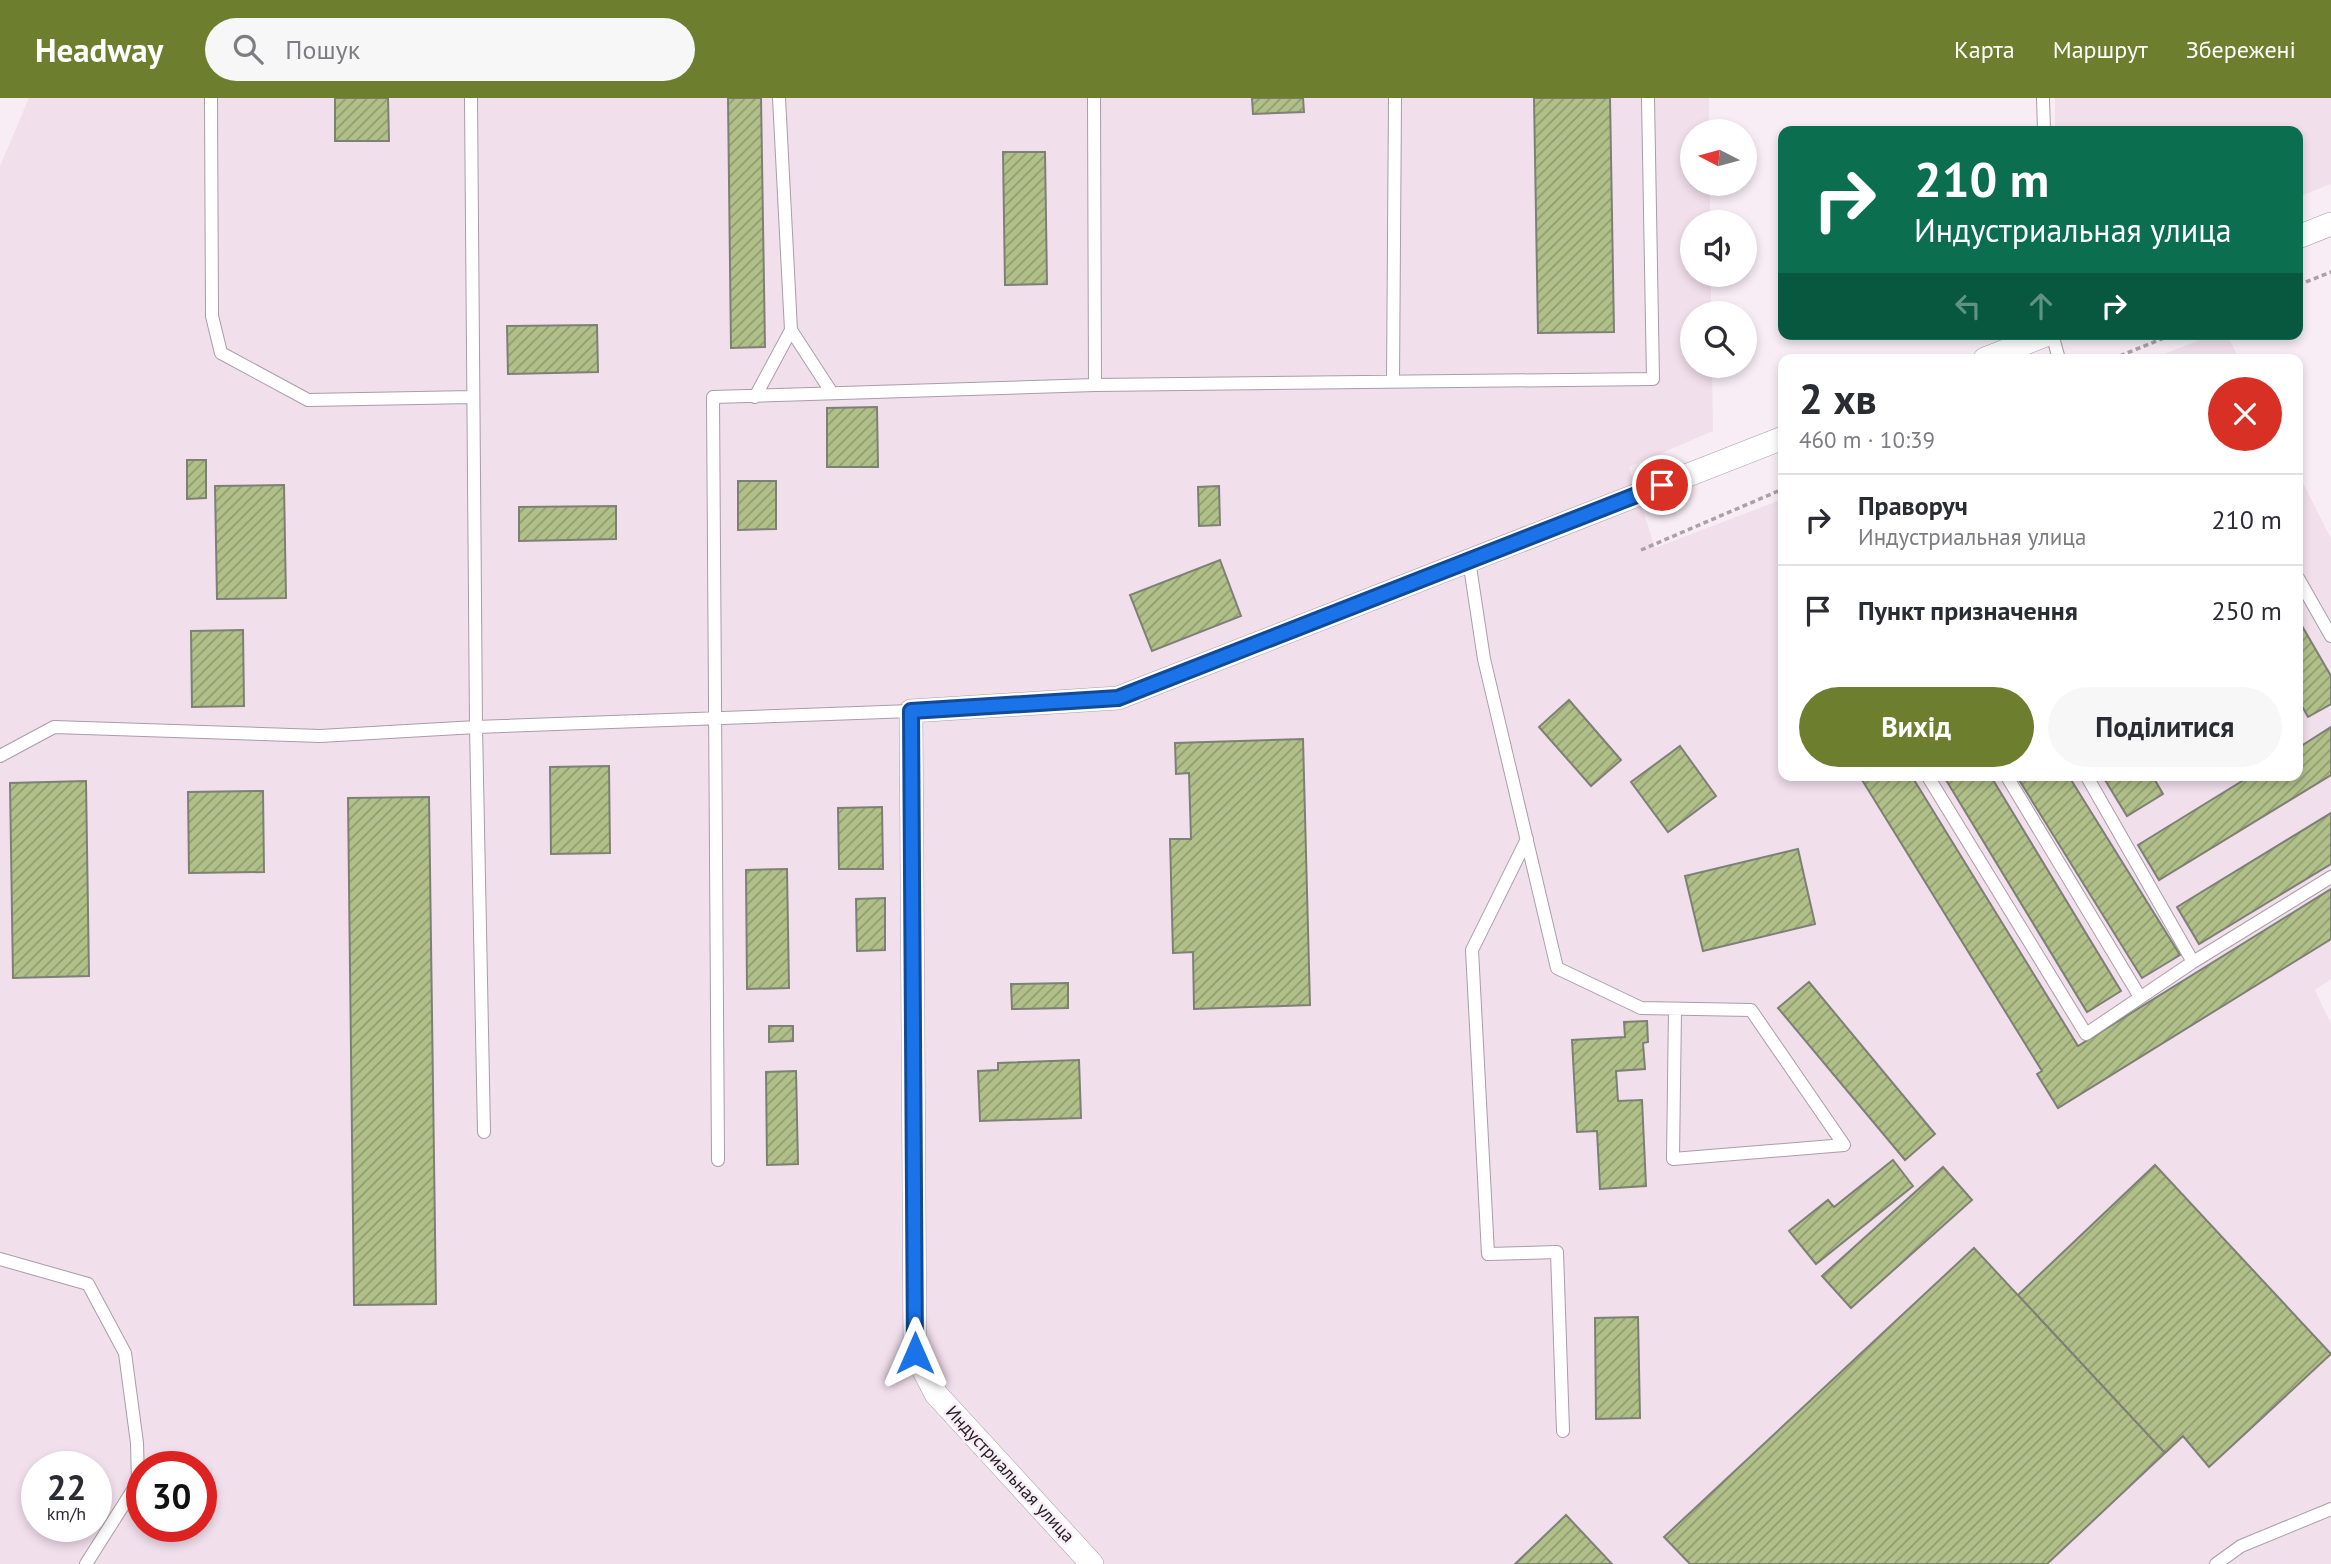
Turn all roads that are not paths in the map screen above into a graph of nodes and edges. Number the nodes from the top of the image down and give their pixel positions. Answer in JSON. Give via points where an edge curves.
{"nodes":[{"id":1,"x":211,"y":98,"type":"edge"},
{"id":2,"x":471,"y":98,"type":"edge"},
{"id":3,"x":779,"y":98,"type":"edge"},
{"id":4,"x":1094,"y":98,"type":"edge"},
{"id":5,"x":1395,"y":98,"type":"edge"},
{"id":6,"x":1648,"y":98,"type":"edge"},
{"id":7,"x":2043,"y":98,"type":"edge"},
{"id":8,"x":2044,"y":126,"type":"edge"},
{"id":9,"x":2331,"y":223,"type":"edge"},
{"id":10,"x":2303,"y":235,"type":"edge"},
{"id":11,"x":791,"y":330,"type":"junction"},
{"id":12,"x":2034,"y":340,"type":"edge"},
{"id":13,"x":1998,"y":354,"type":"edge"},
{"id":14,"x":1393,"y":381,"type":"junction"},
{"id":15,"x":1095,"y":385,"type":"junction"},
{"id":16,"x":831,"y":393,"type":"junction"},
{"id":17,"x":473,"y":397,"type":"junction"},
{"id":18,"x":755,"y":397,"type":"junction"},
{"id":19,"x":1778,"y":440,"type":"edge"},
{"id":20,"x":1469,"y":560,"type":"junction"},
{"id":21,"x":2303,"y":587,"type":"edge"},
{"id":22,"x":2331,"y":636,"type":"edge"},
{"id":23,"x":911,"y":711,"type":"junction"},
{"id":24,"x":717,"y":720,"type":"junction"},
{"id":25,"x":476,"y":727,"type":"junction"},
{"id":26,"x":0,"y":756,"type":"edge"},
{"id":27,"x":1931,"y":781,"type":"edge"},
{"id":28,"x":2010,"y":781,"type":"edge"},
{"id":29,"x":2089,"y":781,"type":"edge"},
{"id":30,"x":1527,"y":839,"type":"junction"},
{"id":31,"x":2331,"y":877,"type":"edge"},
{"id":32,"x":2193,"y":962,"type":"junction"},
{"id":33,"x":2140,"y":998,"type":"junction"},
{"id":34,"x":1675,"y":1009,"type":"junction"},
{"id":35,"x":484,"y":1132,"type":"dead end"},
{"id":36,"x":718,"y":1160,"type":"dead end"},
{"id":37,"x":0,"y":1259,"type":"edge"},
{"id":38,"x":1563,"y":1431,"type":"dead end"},
{"id":39,"x":2331,"y":1509,"type":"edge"},
{"id":40,"x":86,"y":1564,"type":"edge"},
{"id":41,"x":1092,"y":1564,"type":"edge"},
{"id":42,"x":2216,"y":1564,"type":"edge"}],
"edges":[{"from":1,"to":17,"type":"lane","via":[[212,316],[221,353],[308,400]]},
{"from":2,"to":17,"type":"lane"},
{"from":3,"to":11,"type":"lane"},
{"from":4,"to":15,"type":"lane"},
{"from":5,"to":14,"type":"lane"},
{"from":6,"to":14,"type":"lane","via":[[1653,379]]},
{"from":7,"to":8,"type":"lane"},
{"from":9,"to":10,"type":"street"},
{"from":11,"to":16,"type":"lane"},
{"from":11,"to":18,"type":"lane"},
{"from":12,"to":13,"type":"street"},
{"from":14,"to":15,"type":"lane"},
{"from":15,"to":16,"type":"lane"},
{"from":16,"to":18,"type":"lane"},
{"from":17,"to":25,"type":"lane"},
{"from":18,"to":24,"type":"lane","via":[[713,397]]},
{"from":19,"to":20,"type":"street"},
{"from":20,"to":23,"type":"street","via":[[1118,698]]},
{"from":20,"to":30,"type":"lane","via":[[1484,659]]},
{"from":21,"to":22,"type":"lane"},
{"from":23,"to":24,"type":"lane"},
{"from":23,"to":41,"type":"street","name":"Индустриальная улица","via":[[915,1353],[936,1394]]},
{"from":24,"to":25,"type":"lane"},
{"from":24,"to":36,"type":"lane"},
{"from":25,"to":26,"type":"lane","via":[[320,737],[54,727]]},
{"from":25,"to":35,"type":"lane"},
{"from":27,"to":33,"type":"lane","via":[[2086,1034]]},
{"from":28,"to":33,"type":"lane"},
{"from":29,"to":32,"type":"lane"},
{"from":30,"to":34,"type":"lane","via":[[1557,968],[1641,1008]]},
{"from":30,"to":38,"type":"lane","via":[[1472,950],[1488,1254],[1557,1252]]},
{"from":31,"to":32,"type":"lane"},
{"from":32,"to":33,"type":"lane"},
{"from":34,"to":34,"type":"lane","via":[[1751,1010],[1844,1145],[1673,1159]]},
{"from":37,"to":40,"type":"lane","via":[[88,1284],[125,1353],[138,1482]]},
{"from":39,"to":42,"type":"lane","via":[[2241,1546]]}]}
